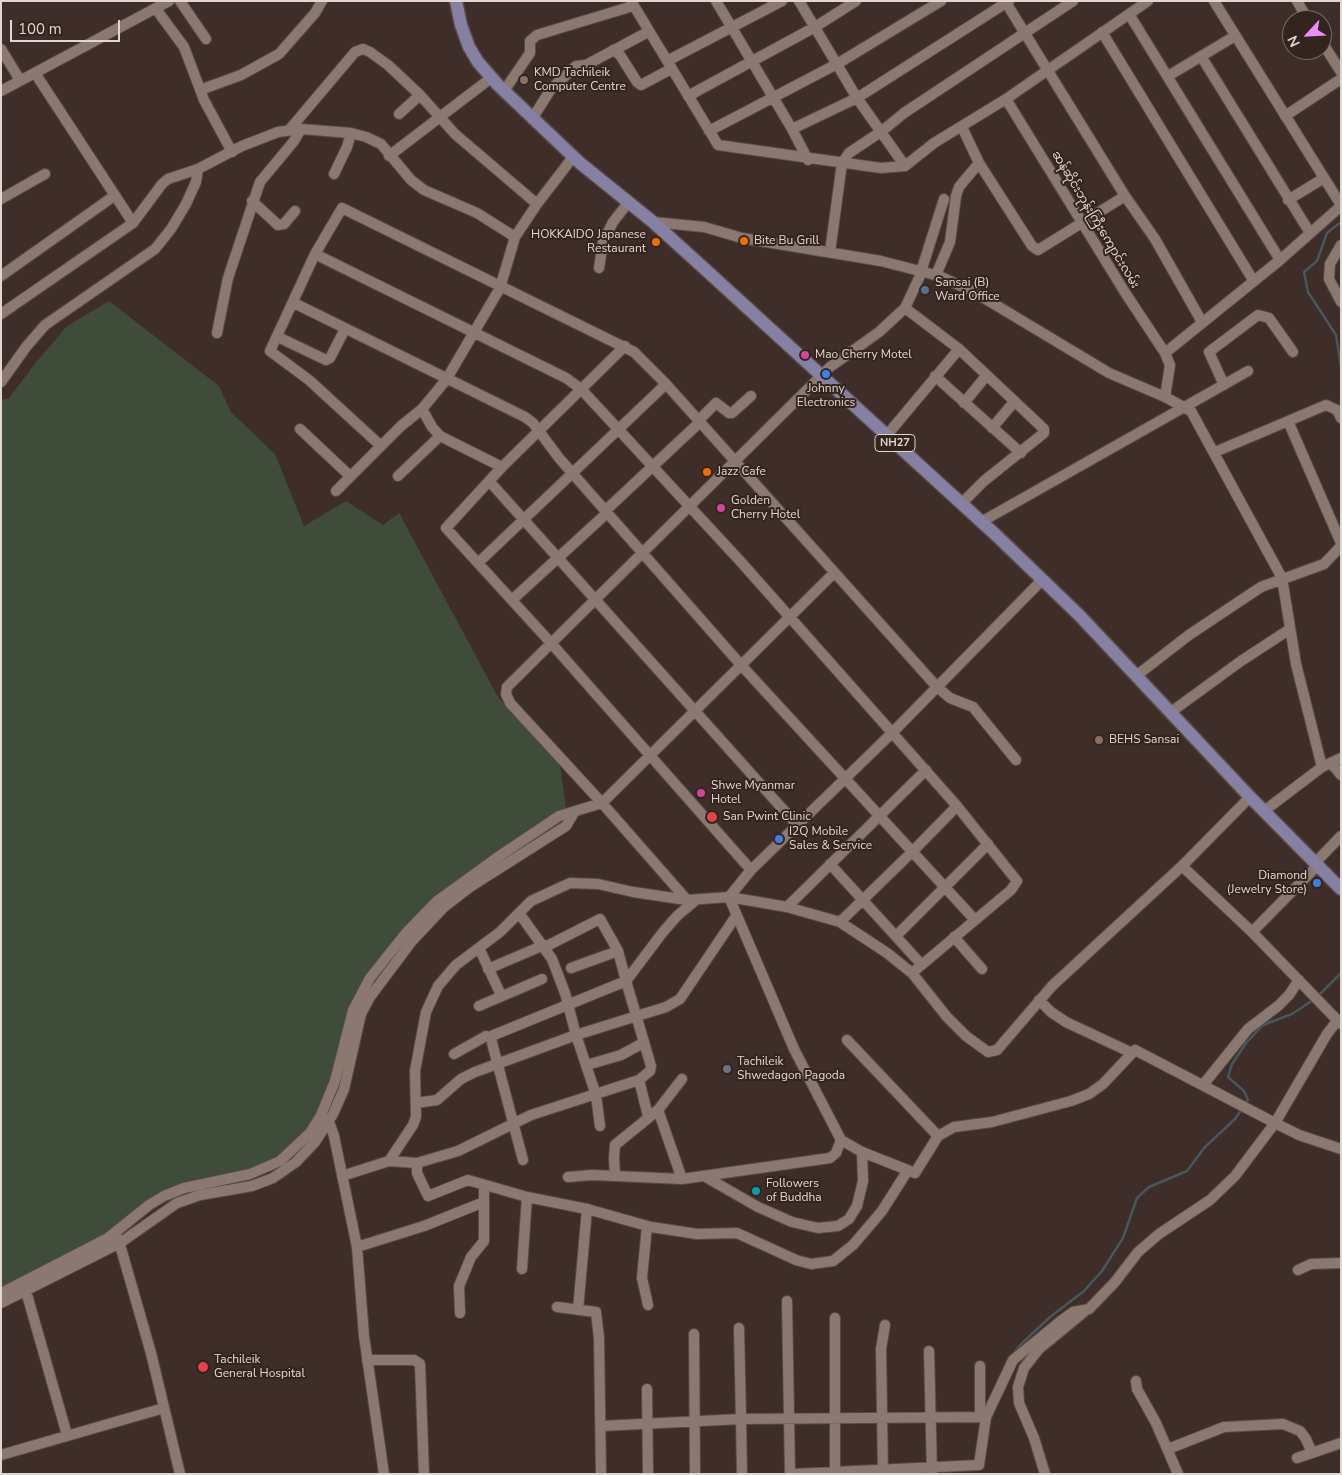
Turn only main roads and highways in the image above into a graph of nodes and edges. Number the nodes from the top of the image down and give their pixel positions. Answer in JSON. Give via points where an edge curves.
{"nodes":[{"id":1,"x":456,"y":1,"type":"edge"},
{"id":2,"x":1340,"y":886,"type":"edge"}],
"edges":[{"from":1,"to":2,"type":"main road","number":"NH27","via":[[460,25],[469,47],[490,78],[982,522]]}]}
